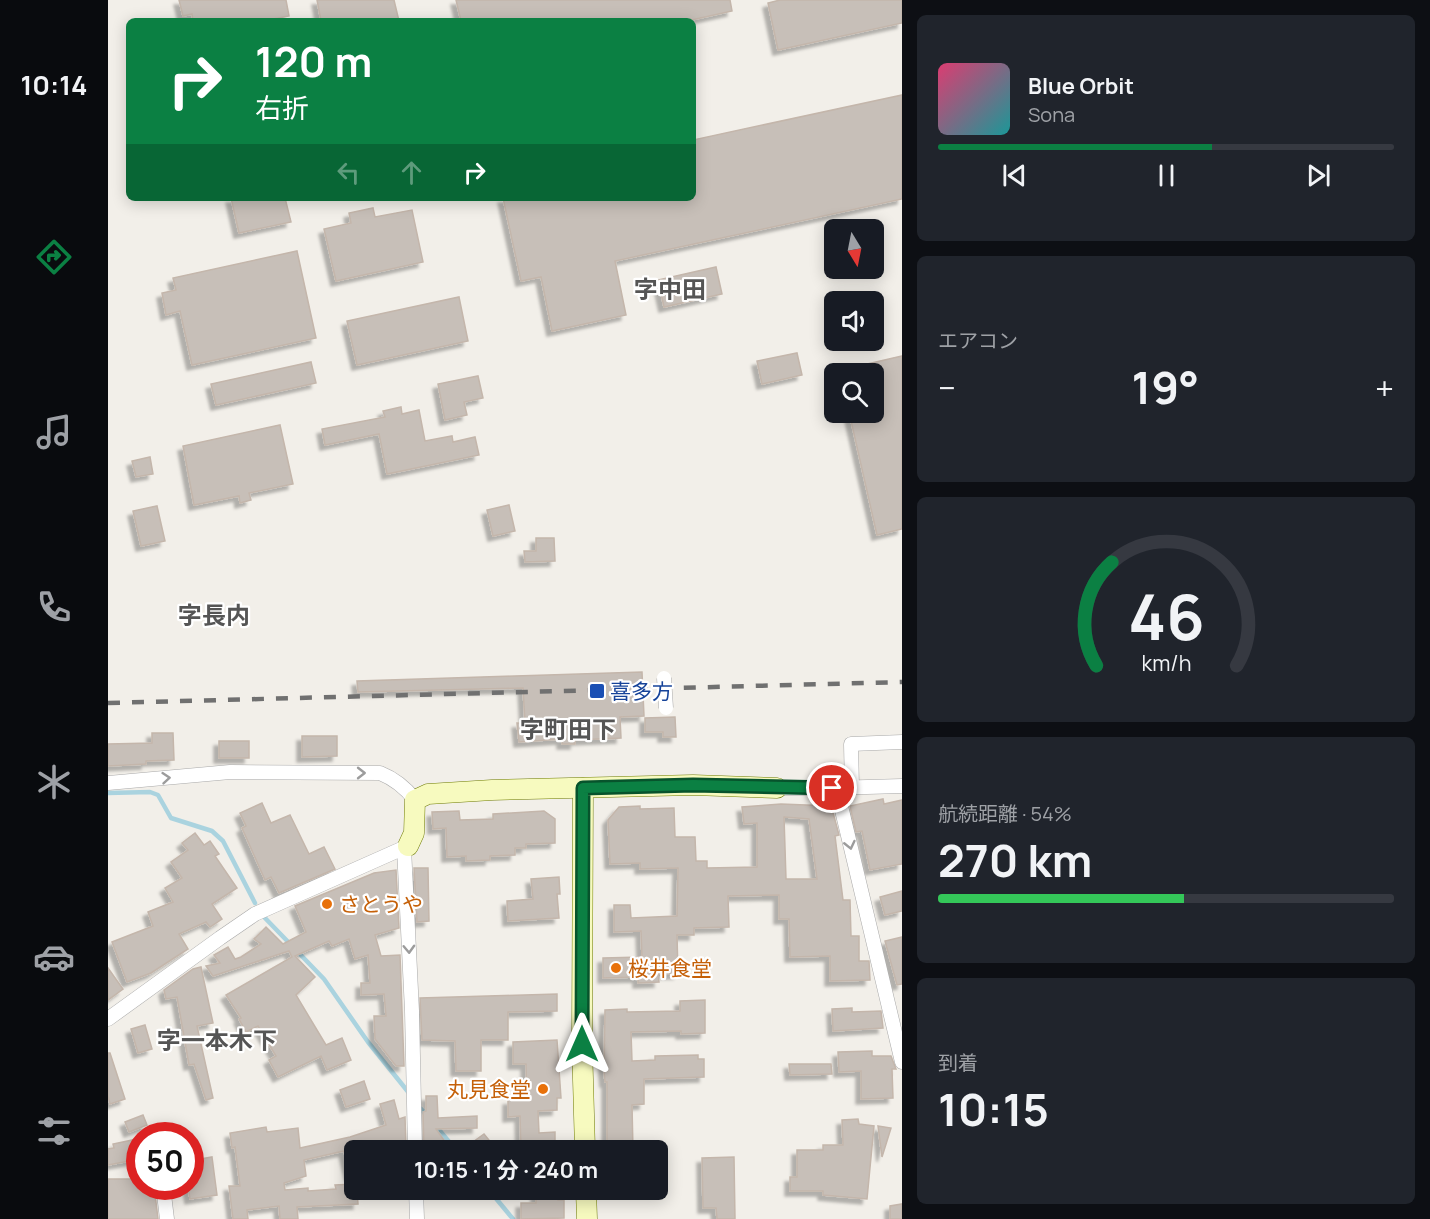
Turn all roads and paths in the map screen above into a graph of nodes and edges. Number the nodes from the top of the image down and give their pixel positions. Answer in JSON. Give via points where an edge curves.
{"nodes":[{"id":1,"x":664,"y":678,"type":"dead end"},
{"id":2,"x":666,"y":708,"type":"dead end"},
{"id":3,"x":902,"y":742,"type":"edge"},
{"id":4,"x":108,"y":783,"type":"edge"},
{"id":5,"x":902,"y":786,"type":"edge"},
{"id":6,"x":583,"y":788,"type":"junction"},
{"id":7,"x":777,"y":788,"type":"joint"},
{"id":8,"x":845,"y":788,"type":"junction"},
{"id":9,"x":410,"y":795,"type":"junction"},
{"id":10,"x":406,"y":847,"type":"junction"},
{"id":11,"x":108,"y":1019,"type":"edge"},
{"id":12,"x":902,"y":1062,"type":"edge"},
{"id":13,"x":416,"y":1140,"type":"edge"},
{"id":14,"x":585,"y":1140,"type":"edge"},
{"id":15,"x":164,"y":1200,"type":"edge"},
{"id":16,"x":417,"y":1200,"type":"edge"},
{"id":17,"x":586,"y":1200,"type":"edge"},
{"id":18,"x":166,"y":1219,"type":"edge"},
{"id":19,"x":417,"y":1219,"type":"edge"},
{"id":20,"x":587,"y":1219,"type":"edge"}],
"edges":[{"from":1,"to":2,"type":"street","bridge":true},
{"from":3,"to":8,"type":"street","via":[[851,744]]},
{"from":4,"to":9,"type":"street","one_way":true,"via":[[231,772],[380,773],[393,778]]},
{"from":5,"to":8,"type":"street"},
{"from":6,"to":7,"type":"street"},
{"from":6,"to":9,"type":"street"},
{"from":6,"to":14,"type":"street"},
{"from":7,"to":8,"type":"street"},
{"from":8,"to":12,"type":"street","one_way":true,"via":[[840,802]]},
{"from":9,"to":10,"type":"street","via":[[414,833]]},
{"from":10,"to":11,"type":"street","via":[[255,914]]},
{"from":10,"to":13,"type":"street","one_way":true},
{"from":15,"to":18,"type":"street"},
{"from":16,"to":19,"type":"street"},
{"from":17,"to":20,"type":"street"}]}
